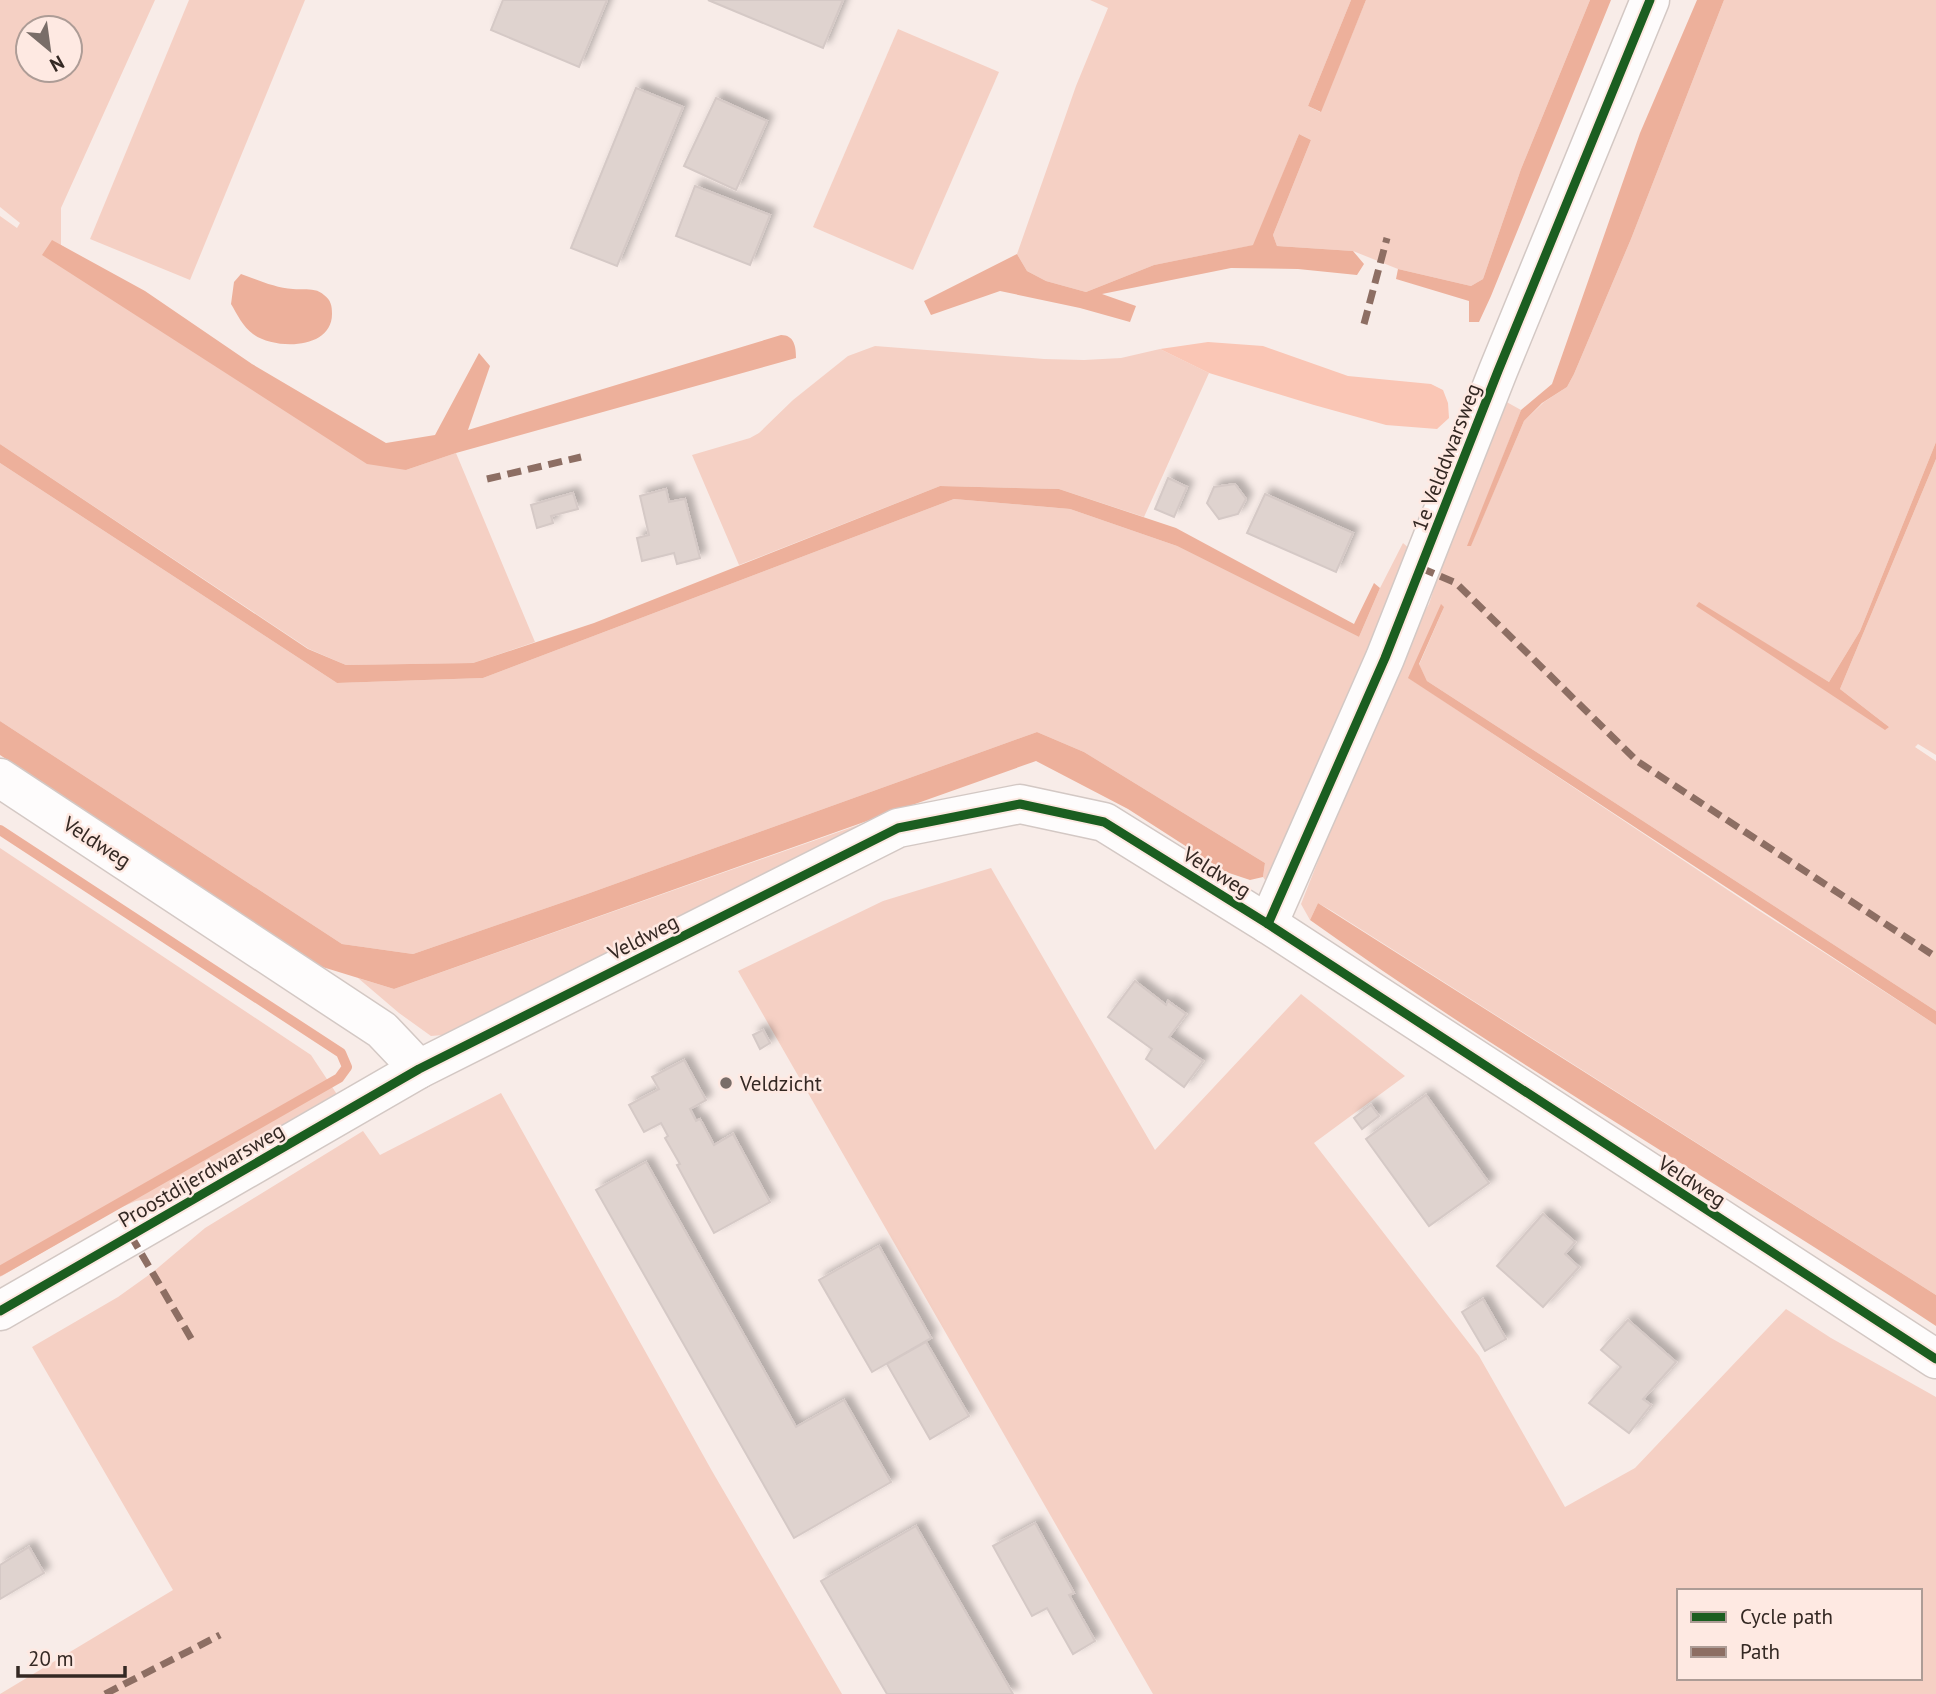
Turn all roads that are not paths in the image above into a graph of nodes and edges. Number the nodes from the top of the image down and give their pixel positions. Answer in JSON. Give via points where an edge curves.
{"nodes":[{"id":1,"x":1650,"y":0,"type":"edge"},
{"id":2,"x":0,"y":778,"type":"edge"},
{"id":3,"x":1268,"y":924,"type":"junction"},
{"id":4,"x":419,"y":1069,"type":"junction"},
{"id":5,"x":0,"y":1311,"type":"edge"},
{"id":6,"x":1936,"y":1359,"type":"edge"}],
"edges":[{"from":1,"to":3,"type":"street","name":"1e Velddwarsweg","via":[[1385,658]]},
{"from":2,"to":4,"type":"street","name":"Veldweg","via":[[382,1030]]},
{"from":3,"to":4,"type":"street","name":"Veldweg","via":[[1104,822],[1020,804],[898,828]]},
{"from":3,"to":6,"type":"street","name":"Veldweg"},
{"from":4,"to":5,"type":"street","name":"Proostdijerdwarsweg"}]}
